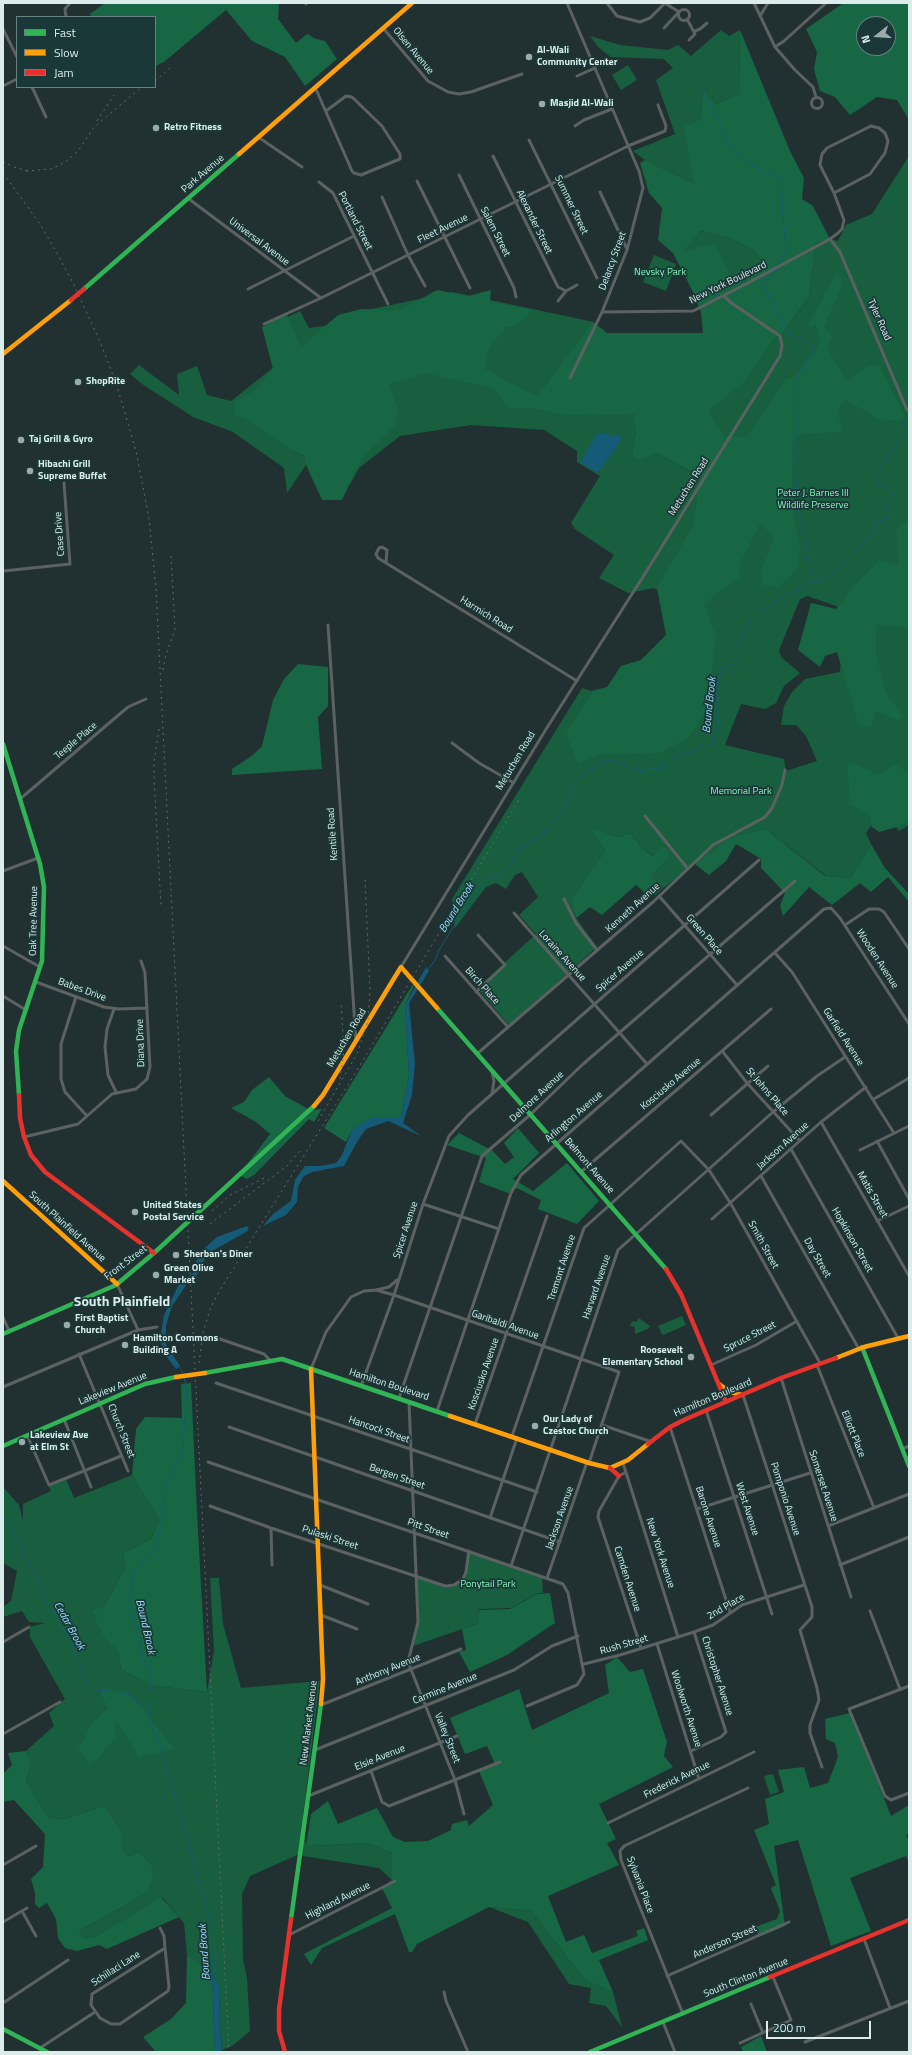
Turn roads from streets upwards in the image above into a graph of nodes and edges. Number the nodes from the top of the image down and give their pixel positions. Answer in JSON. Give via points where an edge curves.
{"nodes":[{"id":1,"x":70,"y":3,"type":"edge"},
{"id":2,"x":566,"y":3,"type":"edge"},
{"id":3,"x":606,"y":3,"type":"edge"},
{"id":4,"x":665,"y":3,"type":"edge"},
{"id":5,"x":768,"y":3,"type":"edge"},
{"id":6,"x":826,"y":3,"type":"edge"},
{"id":7,"x":410,"y":4,"type":"edge"},
{"id":8,"x":755,"y":4,"type":"edge"},
{"id":9,"x":680,"y":12,"type":"junction"},
{"id":10,"x":66,"y":16,"type":"edge"},
{"id":11,"x":760,"y":16,"type":"junction"},
{"id":12,"x":687,"y":19,"type":"junction"},
{"id":13,"x":707,"y":23,"type":"dead end"},
{"id":14,"x":3,"y":28,"type":"edge"},
{"id":15,"x":383,"y":28,"type":"junction"},
{"id":16,"x":664,"y":28,"type":"dead end"},
{"id":17,"x":695,"y":31,"type":"junction"},
{"id":18,"x":689,"y":40,"type":"dead end"},
{"id":19,"x":775,"y":47,"type":"junction"},
{"id":20,"x":16,"y":55,"type":"edge"},
{"id":21,"x":595,"y":68,"type":"junction"},
{"id":22,"x":522,"y":74,"type":"dead end"},
{"id":23,"x":577,"y":76,"type":"dead end"},
{"id":24,"x":16,"y":80,"type":"edge"},
{"id":25,"x":3,"y":86,"type":"edge"},
{"id":26,"x":315,"y":87,"type":"junction"},
{"id":27,"x":32,"y":88,"type":"edge"},
{"id":28,"x":816,"y":98,"type":"dead end"},
{"id":29,"x":658,"y":105,"type":"dead end"},
{"id":30,"x":612,"y":109,"type":"junction"},
{"id":31,"x":326,"y":111,"type":"junction"},
{"id":32,"x":46,"y":117,"type":"dead end"},
{"id":33,"x":575,"y":126,"type":"dead end"},
{"id":34,"x":258,"y":137,"type":"junction"},
{"id":35,"x":529,"y":140,"type":"dead end"},
{"id":36,"x":628,"y":146,"type":"junction"},
{"id":37,"x":493,"y":156,"type":"dead end"},
{"id":38,"x":302,"y":167,"type":"dead end"},
{"id":39,"x":459,"y":175,"type":"dead end"},
{"id":40,"x":417,"y":181,"type":"dead end"},
{"id":41,"x":319,"y":182,"type":"dead end"},
{"id":42,"x":552,"y":184,"type":"junction"},
{"id":43,"x":600,"y":192,"type":"dead end"},
{"id":44,"x":834,"y":193,"type":"junction"},
{"id":45,"x":382,"y":197,"type":"dead end"},
{"id":46,"x":189,"y":198,"type":"junction"},
{"id":47,"x":515,"y":203,"type":"junction"},
{"id":48,"x":480,"y":220,"type":"junction"},
{"id":49,"x":354,"y":236,"type":"junction"},
{"id":50,"x":444,"y":238,"type":"junction"},
{"id":51,"x":830,"y":239,"type":"junction"},
{"id":52,"x":627,"y":250,"type":"junction"},
{"id":53,"x":408,"y":255,"type":"junction"},
{"id":54,"x":283,"y":271,"type":"junction"},
{"id":55,"x":372,"y":273,"type":"junction"},
{"id":56,"x":597,"y":278,"type":"dead end"},
{"id":57,"x":577,"y":285,"type":"dead end"},
{"id":58,"x":425,"y":286,"type":"dead end"},
{"id":59,"x":470,"y":288,"type":"dead end"},
{"id":60,"x":248,"y":289,"type":"dead end"},
{"id":61,"x":566,"y":291,"type":"junction"},
{"id":62,"x":724,"y":296,"type":"junction"},
{"id":63,"x":516,"y":297,"type":"dead end"},
{"id":64,"x":321,"y":298,"type":"junction"},
{"id":65,"x":558,"y":302,"type":"dead end"},
{"id":66,"x":388,"y":304,"type":"dead end"},
{"id":67,"x":602,"y":312,"type":"junction"},
{"id":68,"x":264,"y":324,"type":"dead end"},
{"id":69,"x":3,"y":354,"type":"edge"},
{"id":70,"x":570,"y":378,"type":"dead end"},
{"id":71,"x":907,"y":410,"type":"dead end"},
{"id":72,"x":64,"y":483,"type":"dead end"},
{"id":73,"x":386,"y":562,"type":"junction"},
{"id":74,"x":3,"y":571,"type":"edge"},
{"id":75,"x":328,"y":625,"type":"dead end"},
{"id":76,"x":577,"y":681,"type":"junction"},
{"id":77,"x":146,"y":699,"type":"dead end"},
{"id":78,"x":452,"y":743,"type":"dead end"},
{"id":79,"x":3,"y":744,"type":"edge"},
{"id":80,"x":785,"y":770,"type":"dead end"},
{"id":81,"x":514,"y":783,"type":"junction"},
{"id":82,"x":20,"y":799,"type":"junction"},
{"id":83,"x":645,"y":816,"type":"dead end"},
{"id":84,"x":38,"y":858,"type":"junction"},
{"id":85,"x":759,"y":860,"type":"dead end"},
{"id":86,"x":688,"y":869,"type":"junction"},
{"id":87,"x":3,"y":871,"type":"edge"},
{"id":88,"x":795,"y":881,"type":"dead end"},
{"id":89,"x":659,"y":896,"type":"junction"},
{"id":90,"x":564,"y":899,"type":"dead end"},
{"id":91,"x":828,"y":907,"type":"joint"},
{"id":92,"x":514,"y":913,"type":"dead end"},
{"id":93,"x":845,"y":925,"type":"junction"},
{"id":94,"x":685,"y":926,"type":"junction"},
{"id":95,"x":478,"y":935,"type":"dead end"},
{"id":96,"x":3,"y":946,"type":"edge"},
{"id":97,"x":909,"y":949,"type":"edge"},
{"id":98,"x":597,"y":950,"type":"junction"},
{"id":99,"x":775,"y":953,"type":"junction"},
{"id":100,"x":711,"y":955,"type":"junction"},
{"id":101,"x":445,"y":956,"type":"dead end"},
{"id":102,"x":141,"y":961,"type":"dead end"},
{"id":103,"x":40,"y":967,"type":"junction"},
{"id":104,"x":401,"y":967,"type":"junction"},
{"id":105,"x":569,"y":976,"type":"junction"},
{"id":106,"x":36,"y":982,"type":"junction"},
{"id":107,"x":737,"y":985,"type":"junction"},
{"id":108,"x":476,"y":992,"type":"junction"},
{"id":109,"x":3,"y":996,"type":"edge"},
{"id":110,"x":76,"y":997,"type":"junction"},
{"id":111,"x":594,"y":1004,"type":"junction"},
{"id":112,"x":147,"y":1008,"type":"junction"},
{"id":113,"x":114,"y":1009,"type":"junction"},
{"id":114,"x":771,"y":1009,"type":"dead end"},
{"id":115,"x":26,"y":1010,"type":"junction"},
{"id":116,"x":909,"y":1024,"type":"edge"},
{"id":117,"x":508,"y":1028,"type":"junction"},
{"id":118,"x":620,"y":1033,"type":"junction"},
{"id":119,"x":356,"y":1041,"type":"junction"},
{"id":120,"x":723,"y":1052,"type":"junction"},
{"id":121,"x":478,"y":1053,"type":"junction"},
{"id":122,"x":845,"y":1057,"type":"junction"},
{"id":123,"x":647,"y":1064,"type":"junction"},
{"id":124,"x":768,"y":1066,"type":"dead end"},
{"id":125,"x":491,"y":1068,"type":"junction"},
{"id":126,"x":909,"y":1078,"type":"edge"},
{"id":127,"x":747,"y":1083,"type":"junction"},
{"id":128,"x":504,"y":1084,"type":"junction"},
{"id":129,"x":866,"y":1087,"type":"junction"},
{"id":130,"x":116,"y":1092,"type":"junction"},
{"id":131,"x":492,"y":1094,"type":"junction"},
{"id":132,"x":874,"y":1099,"type":"junction"},
{"id":133,"x":773,"y":1112,"type":"junction"},
{"id":134,"x":531,"y":1114,"type":"junction"},
{"id":135,"x":711,"y":1115,"type":"dead end"},
{"id":136,"x":87,"y":1116,"type":"junction"},
{"id":137,"x":821,"y":1122,"type":"junction"},
{"id":138,"x":909,"y":1126,"type":"edge"},
{"id":139,"x":894,"y":1133,"type":"junction"},
{"id":140,"x":24,"y":1137,"type":"junction"},
{"id":141,"x":800,"y":1140,"type":"junction"},
{"id":142,"x":681,"y":1141,"type":"joint"},
{"id":143,"x":877,"y":1141,"type":"junction"},
{"id":144,"x":557,"y":1143,"type":"junction"},
{"id":145,"x":791,"y":1149,"type":"junction"},
{"id":146,"x":860,"y":1150,"type":"dead end"},
{"id":147,"x":709,"y":1170,"type":"junction"},
{"id":148,"x":582,"y":1171,"type":"junction"},
{"id":149,"x":761,"y":1176,"type":"junction"},
{"id":150,"x":3,"y":1181,"type":"edge"},
{"id":151,"x":909,"y":1199,"type":"edge"},
{"id":152,"x":423,"y":1204,"type":"junction"},
{"id":153,"x":610,"y":1204,"type":"junction"},
{"id":154,"x":730,"y":1204,"type":"junction"},
{"id":155,"x":909,"y":1206,"type":"edge"},
{"id":156,"x":547,"y":1216,"type":"dead end"},
{"id":157,"x":461,"y":1217,"type":"junction"},
{"id":158,"x":712,"y":1219,"type":"dead end"},
{"id":159,"x":878,"y":1221,"type":"junction"},
{"id":160,"x":186,"y":1224,"type":"joint"},
{"id":161,"x":499,"y":1229,"type":"junction"},
{"id":162,"x":636,"y":1234,"type":"junction"},
{"id":163,"x":154,"y":1253,"type":"junction"},
{"id":164,"x":909,"y":1276,"type":"edge"},
{"id":165,"x":399,"y":1279,"type":"junction"},
{"id":166,"x":117,"y":1284,"type":"junction"},
{"id":167,"x":376,"y":1290,"type":"junction"},
{"id":168,"x":394,"y":1295,"type":"junction"},
{"id":169,"x":431,"y":1308,"type":"junction"},
{"id":170,"x":3,"y":1317,"type":"edge"},
{"id":171,"x":797,"y":1321,"type":"junction"},
{"id":172,"x":469,"y":1322,"type":"junction"},
{"id":173,"x":157,"y":1327,"type":"dead end"},
{"id":174,"x":138,"y":1330,"type":"junction"},
{"id":175,"x":9,"y":1331,"type":"junction"},
{"id":176,"x":506,"y":1333,"type":"junction"},
{"id":177,"x":3,"y":1334,"type":"edge"},
{"id":178,"x":909,"y":1336,"type":"edge"},
{"id":179,"x":214,"y":1337,"type":"dead end"},
{"id":180,"x":898,"y":1338,"type":"junction"},
{"id":181,"x":544,"y":1347,"type":"junction"},
{"id":182,"x":861,"y":1348,"type":"junction"},
{"id":183,"x":79,"y":1354,"type":"junction"},
{"id":184,"x":282,"y":1359,"type":"joint"},
{"id":185,"x":581,"y":1360,"type":"junction"},
{"id":186,"x":271,"y":1361,"type":"junction"},
{"id":187,"x":819,"y":1364,"type":"junction"},
{"id":188,"x":711,"y":1365,"type":"junction"},
{"id":189,"x":311,"y":1369,"type":"junction"},
{"id":190,"x":611,"y":1369,"type":"joint"},
{"id":191,"x":781,"y":1378,"type":"junction"},
{"id":192,"x":216,"y":1383,"type":"dead end"},
{"id":193,"x":719,"y":1384,"type":"junction"},
{"id":194,"x":361,"y":1386,"type":"junction"},
{"id":195,"x":3,"y":1387,"type":"edge"},
{"id":196,"x":743,"y":1395,"type":"junction"},
{"id":197,"x":399,"y":1398,"type":"junction"},
{"id":198,"x":409,"y":1402,"type":"junction"},
{"id":199,"x":726,"y":1402,"type":"junction"},
{"id":200,"x":100,"y":1403,"type":"junction"},
{"id":201,"x":706,"y":1410,"type":"junction"},
{"id":202,"x":438,"y":1411,"type":"junction"},
{"id":203,"x":313,"y":1416,"type":"junction"},
{"id":204,"x":64,"y":1419,"type":"junction"},
{"id":205,"x":475,"y":1424,"type":"junction"},
{"id":206,"x":602,"y":1425,"type":"junction"},
{"id":207,"x":229,"y":1427,"type":"dead end"},
{"id":208,"x":670,"y":1427,"type":"junction"},
{"id":209,"x":27,"y":1435,"type":"junction"},
{"id":210,"x":515,"y":1437,"type":"junction"},
{"id":211,"x":652,"y":1442,"type":"junction"},
{"id":212,"x":3,"y":1446,"type":"edge"},
{"id":213,"x":909,"y":1446,"type":"edge"},
{"id":214,"x":411,"y":1449,"type":"junction"},
{"id":215,"x":902,"y":1449,"type":"junction"},
{"id":216,"x":551,"y":1450,"type":"junction"},
{"id":217,"x":121,"y":1456,"type":"junction"},
{"id":218,"x":314,"y":1456,"type":"junction"},
{"id":219,"x":208,"y":1462,"type":"dead end"},
{"id":220,"x":588,"y":1463,"type":"junction"},
{"id":221,"x":623,"y":1463,"type":"junction"},
{"id":222,"x":909,"y":1466,"type":"edge"},
{"id":223,"x":610,"y":1468,"type":"junction"},
{"id":224,"x":128,"y":1470,"type":"dead end"},
{"id":225,"x":84,"y":1471,"type":"junction"},
{"id":226,"x":626,"y":1472,"type":"junction"},
{"id":227,"x":810,"y":1473,"type":"junction"},
{"id":228,"x":618,"y":1476,"type":"junction"},
{"id":229,"x":502,"y":1480,"type":"junction"},
{"id":230,"x":772,"y":1486,"type":"junction"},
{"id":231,"x":91,"y":1487,"type":"dead end"},
{"id":232,"x":412,"y":1490,"type":"junction"},
{"id":233,"x":537,"y":1492,"type":"junction"},
{"id":234,"x":909,"y":1494,"type":"edge"},
{"id":235,"x":735,"y":1498,"type":"junction"},
{"id":236,"x":316,"y":1499,"type":"junction"},
{"id":237,"x":210,"y":1506,"type":"dead end"},
{"id":238,"x":874,"y":1508,"type":"junction"},
{"id":239,"x":697,"y":1509,"type":"junction"},
{"id":240,"x":490,"y":1518,"type":"junction"},
{"id":241,"x":828,"y":1526,"type":"junction"},
{"id":242,"x":271,"y":1528,"type":"junction"},
{"id":243,"x":524,"y":1530,"type":"junction"},
{"id":244,"x":414,"y":1532,"type":"junction"},
{"id":245,"x":909,"y":1536,"type":"edge"},
{"id":246,"x":318,"y":1542,"type":"junction"},
{"id":247,"x":560,"y":1542,"type":"junction"},
{"id":248,"x":469,"y":1551,"type":"junction"},
{"id":249,"x":272,"y":1565,"type":"dead end"},
{"id":250,"x":840,"y":1565,"type":"junction"},
{"id":251,"x":511,"y":1566,"type":"junction"},
{"id":252,"x":416,"y":1575,"type":"junction"},
{"id":253,"x":546,"y":1578,"type":"junction"},
{"id":254,"x":320,"y":1585,"type":"junction"},
{"id":255,"x":804,"y":1585,"type":"junction"},
{"id":256,"x":766,"y":1597,"type":"junction"},
{"id":257,"x":851,"y":1597,"type":"dead end"},
{"id":258,"x":368,"y":1604,"type":"dead end"},
{"id":259,"x":870,"y":1611,"type":"dead end"},
{"id":260,"x":730,"y":1612,"type":"junction"},
{"id":261,"x":772,"y":1614,"type":"dead end"},
{"id":262,"x":321,"y":1615,"type":"junction"},
{"id":263,"x":29,"y":1627,"type":"dead end"},
{"id":264,"x":357,"y":1629,"type":"dead end"},
{"id":265,"x":694,"y":1632,"type":"junction"},
{"id":266,"x":578,"y":1636,"type":"junction"},
{"id":267,"x":678,"y":1637,"type":"junction"},
{"id":268,"x":3,"y":1642,"type":"edge"},
{"id":269,"x":657,"y":1644,"type":"junction"},
{"id":270,"x":641,"y":1648,"type":"junction"},
{"id":271,"x":461,"y":1649,"type":"dead end"},
{"id":272,"x":584,"y":1664,"type":"junction"},
{"id":273,"x":410,"y":1669,"type":"junction"},
{"id":274,"x":909,"y":1686,"type":"edge"},
{"id":275,"x":900,"y":1689,"type":"junction"},
{"id":276,"x":60,"y":1702,"type":"dead end"},
{"id":277,"x":321,"y":1705,"type":"junction"},
{"id":278,"x":425,"y":1706,"type":"junction"},
{"id":279,"x":527,"y":1706,"type":"dead end"},
{"id":280,"x":3,"y":1734,"type":"edge"},
{"id":281,"x":457,"y":1736,"type":"dead end"},
{"id":282,"x":440,"y":1743,"type":"junction"},
{"id":283,"x":315,"y":1750,"type":"junction"},
{"id":284,"x":691,"y":1751,"type":"junction"},
{"id":285,"x":754,"y":1752,"type":"dead end"},
{"id":286,"x":500,"y":1762,"type":"dead end"},
{"id":287,"x":822,"y":1767,"type":"dead end"},
{"id":288,"x":370,"y":1771,"type":"junction"},
{"id":289,"x":699,"y":1779,"type":"junction"},
{"id":290,"x":455,"y":1780,"type":"junction"},
{"id":291,"x":748,"y":1788,"type":"dead end"},
{"id":292,"x":909,"y":1793,"type":"edge"},
{"id":293,"x":308,"y":1796,"type":"junction"},
{"id":294,"x":464,"y":1814,"type":"dead end"},
{"id":295,"x":608,"y":1823,"type":"dead end"},
{"id":296,"x":36,"y":1846,"type":"dead end"},
{"id":297,"x":3,"y":1865,"type":"edge"},
{"id":298,"x":395,"y":1881,"type":"dead end"},
{"id":299,"x":27,"y":1908,"type":"dead end"},
{"id":300,"x":22,"y":1911,"type":"junction"},
{"id":301,"x":909,"y":1920,"type":"edge"},
{"id":302,"x":3,"y":1922,"type":"edge"},
{"id":303,"x":789,"y":1922,"type":"dead end"},
{"id":304,"x":160,"y":1928,"type":"dead end"},
{"id":305,"x":289,"y":1935,"type":"junction"},
{"id":306,"x":36,"y":1936,"type":"dead end"},
{"id":307,"x":864,"y":1939,"type":"junction"},
{"id":308,"x":165,"y":1948,"type":"junction"},
{"id":309,"x":68,"y":1960,"type":"dead end"},
{"id":310,"x":667,"y":1976,"type":"junction"},
{"id":311,"x":773,"y":1977,"type":"junction"},
{"id":312,"x":444,"y":1992,"type":"dead end"},
{"id":313,"x":909,"y":2001,"type":"edge"},
{"id":314,"x":3,"y":2003,"type":"edge"},
{"id":315,"x":751,"y":2004,"type":"dead end"},
{"id":316,"x":890,"y":2008,"type":"junction"},
{"id":317,"x":95,"y":2012,"type":"junction"},
{"id":318,"x":683,"y":2014,"type":"junction"},
{"id":319,"x":663,"y":2022,"type":"junction"},
{"id":320,"x":4,"y":2030,"type":"edge"},
{"id":321,"x":763,"y":2033,"type":"junction"},
{"id":322,"x":805,"y":2042,"type":"dead end"},
{"id":323,"x":740,"y":2043,"type":"dead end"},
{"id":324,"x":40,"y":2048,"type":"junction"},
{"id":325,"x":47,"y":2052,"type":"edge"},
{"id":326,"x":285,"y":2052,"type":"edge"},
{"id":327,"x":468,"y":2052,"type":"edge"},
{"id":328,"x":590,"y":2052,"type":"edge"},
{"id":329,"x":675,"y":2052,"type":"edge"}],
"edges":[{"from":1,"to":10,"type":"street","via":[[65,9]]},
{"from":2,"to":21,"type":"street","name":"Delancy Street"},
{"from":3,"to":4,"type":"street","via":[[617,16],[640,22],[650,18]]},
{"from":4,"to":9,"type":"street"},
{"from":5,"to":11,"type":"street"},
{"from":6,"to":19,"type":"street","via":[[784,42]]},
{"from":7,"to":15,"type":"street","name":"Park Avenue"},
{"from":8,"to":11,"type":"street"},
{"from":9,"to":12,"type":"street","via":[[681,19]]},
{"from":9,"to":12,"type":"street","via":[[684,9],[688,11],[690,16]]},
{"from":9,"to":16,"type":"street"},
{"from":11,"to":19,"type":"street"},
{"from":12,"to":17,"type":"street"},
{"from":13,"to":17,"type":"street"},
{"from":14,"to":20,"type":"street"},
{"from":15,"to":22,"type":"street","name":"Olsen Avenue","via":[[428,81],[448,92],[471,92]]},
{"from":15,"to":26,"type":"street","name":"Park Avenue"},
{"from":17,"to":18,"type":"street"},
{"from":19,"to":28,"type":"street","via":[[813,87]]},
{"from":21,"to":23,"type":"street"},
{"from":21,"to":30,"type":"street","name":"Delancy Street"},
{"from":24,"to":25,"type":"street"},
{"from":26,"to":31,"type":"street"},
{"from":26,"to":34,"type":"street","name":"Park Avenue"},
{"from":27,"to":32,"type":"street"},
{"from":29,"to":36,"type":"street","name":"Fleet Avenue","via":[[666,130]]},
{"from":30,"to":33,"type":"street"},
{"from":30,"to":36,"type":"street","name":"Delancy Street"},
{"from":31,"to":31,"type":"street","via":[[346,96],[352,96],[382,126],[400,154],[400,159],[364,174],[356,174]]},
{"from":34,"to":38,"type":"street"},
{"from":34,"to":46,"type":"street","name":"Park Avenue"},
{"from":35,"to":42,"type":"street","name":"Summer Street"},
{"from":36,"to":42,"type":"street","name":"Fleet Avenue"},
{"from":36,"to":52,"type":"street","name":"Delancy Street","via":[[642,181],[642,188]]},
{"from":37,"to":47,"type":"street","name":"Alexander Street"},
{"from":39,"to":48,"type":"street","name":"Salem Street"},
{"from":40,"to":50,"type":"street"},
{"from":41,"to":49,"type":"street","name":"Portland Street","via":[[333,193]]},
{"from":42,"to":47,"type":"street","name":"Fleet Avenue"},
{"from":42,"to":56,"type":"street","name":"Summer Street"},
{"from":43,"to":52,"type":"street"},
{"from":44,"to":44,"type":"street","name":"New York Boulevard","via":[[821,170],[822,154],[827,148],[867,127],[879,128],[885,133],[887,145],[875,168],[867,176]]},
{"from":44,"to":51,"type":"street","name":"New York Boulevard","via":[[844,220],[842,229]]},
{"from":45,"to":53,"type":"street"},
{"from":46,"to":54,"type":"street","name":"Universal Avenue"},
{"from":46,"to":69,"type":"street","name":"Park Avenue","bridge":true,"via":[[71,300]]},
{"from":47,"to":48,"type":"street","name":"Fleet Avenue"},
{"from":47,"to":61,"type":"street","name":"Alexander Street","via":[[558,287]]},
{"from":48,"to":50,"type":"street","name":"Fleet Avenue"},
{"from":48,"to":63,"type":"street","name":"Salem Street"},
{"from":49,"to":54,"type":"street"},
{"from":49,"to":55,"type":"street","name":"Portland Street"},
{"from":50,"to":53,"type":"street","name":"Fleet Avenue"},
{"from":50,"to":59,"type":"street"},
{"from":51,"to":62,"type":"street","name":"New York Boulevard"},
{"from":51,"to":71,"type":"street","name":"Tyler Road","via":[[840,252]]},
{"from":52,"to":67,"type":"street","name":"Delancy Street"},
{"from":53,"to":55,"type":"street","name":"Fleet Avenue"},
{"from":53,"to":58,"type":"street"},
{"from":54,"to":60,"type":"street"},
{"from":54,"to":64,"type":"street","name":"Universal Avenue"},
{"from":55,"to":64,"type":"street","name":"Fleet Avenue"},
{"from":55,"to":66,"type":"street","name":"Portland Street"},
{"from":57,"to":61,"type":"street"},
{"from":61,"to":65,"type":"street"},
{"from":62,"to":67,"type":"street","name":"New York Boulevard","via":[[693,311]]},
{"from":62,"to":76,"type":"street","name":"Metuchen Road","via":[[780,336],[780,356]]},
{"from":64,"to":68,"type":"street","name":"Fleet Avenue"},
{"from":67,"to":70,"type":"street","name":"Delancy Street"},
{"from":72,"to":74,"type":"street","name":"Case Drive","via":[[70,564]]},
{"from":73,"to":73,"type":"street","via":[[378,558],[376,554],[379,548],[387,550]]},
{"from":73,"to":76,"type":"street","name":"Harmich Road"},
{"from":75,"to":119,"type":"street","name":"Kentile Road"},
{"from":76,"to":81,"type":"street","name":"Metuchen Road"},
{"from":77,"to":82,"type":"street","name":"Teeple Place","via":[[128,708]]},
{"from":78,"to":81,"type":"street"},
{"from":79,"to":82,"type":"street","name":"Oak Tree Avenue"},
{"from":80,"to":86,"type":"street","name":"Kenneth Avenue","via":[[780,790],[765,817],[724,838]]},
{"from":81,"to":104,"type":"street","name":"Metuchen Road"},
{"from":82,"to":84,"type":"street","name":"Oak Tree Avenue"},
{"from":83,"to":86,"type":"street"},
{"from":84,"to":87,"type":"street"},
{"from":84,"to":103,"type":"street","name":"Oak Tree Avenue","via":[[44,895],[44,942]]},
{"from":85,"to":94,"type":"street","name":"Spicer Avenue"},
{"from":86,"to":89,"type":"street","name":"Kenneth Avenue"},
{"from":88,"to":100,"type":"street","name":"Delmore Avenue"},
{"from":89,"to":94,"type":"street","name":"Green Place"},
{"from":89,"to":98,"type":"street","name":"Kenneth Avenue"},
{"from":90,"to":98,"type":"street","via":[[576,923]]},
{"from":91,"to":93,"type":"street","name":"Wooden Avenue"},
{"from":91,"to":99,"type":"street","name":"Arlington Avenue"},
{"from":92,"to":105,"type":"street","name":"Loraine Avenue"},
{"from":93,"to":97,"type":"street","via":[[869,909],[879,908]]},
{"from":93,"to":116,"type":"street","name":"Wooden Avenue"},
{"from":94,"to":100,"type":"street","name":"Green Place"},
{"from":94,"to":111,"type":"street","name":"Spicer Avenue"},
{"from":95,"to":108,"type":"street","via":[[505,965]]},
{"from":96,"to":103,"type":"street"},
{"from":98,"to":105,"type":"street","name":"Kenneth Avenue"},
{"from":99,"to":107,"type":"street","name":"Arlington Avenue"},
{"from":99,"to":122,"type":"street","name":"Garfield Avenue","via":[[792,972]]},
{"from":100,"to":107,"type":"street","name":"Green Place"},
{"from":100,"to":118,"type":"street","name":"Delmore Avenue"},
{"from":101,"to":108,"type":"street","name":"Birch Place"},
{"from":102,"to":112,"type":"street","name":"Diana Drive"},
{"from":103,"to":106,"type":"street","name":"Oak Tree Avenue"},
{"from":104,"to":119,"type":"street","name":"Metuchen Road"},
{"from":104,"to":121,"type":"street","name":"Belmont Avenue"},
{"from":105,"to":111,"type":"street","name":"Loraine Avenue"},
{"from":105,"to":117,"type":"street","name":"Kenneth Avenue"},
{"from":106,"to":110,"type":"street","name":"Babes Drive"},
{"from":106,"to":115,"type":"street","name":"Oak Tree Avenue"},
{"from":107,"to":123,"type":"street","name":"Arlington Avenue"},
{"from":108,"to":117,"type":"street","name":"Birch Place"},
{"from":109,"to":115,"type":"street"},
{"from":110,"to":113,"type":"street","name":"Babes Drive","via":[[104,1008]]},
{"from":110,"to":136,"type":"street","via":[[60,1044],[61,1079],[66,1092]]},
{"from":111,"to":118,"type":"street","name":"Loraine Avenue"},
{"from":111,"to":128,"type":"street","name":"Spicer Avenue"},
{"from":112,"to":113,"type":"street","name":"Babes Drive"},
{"from":112,"to":130,"type":"street","name":"Diana Drive","via":[[149,1074],[144,1083],[136,1089]]},
{"from":113,"to":130,"type":"street","via":[[107,1029],[105,1047],[108,1075]]},
{"from":114,"to":120,"type":"street","name":"Kosciusko Avenue"},
{"from":115,"to":140,"type":"street","name":"Oak Tree Avenue","via":[[18,1037],[16,1056],[20,1118]]},
{"from":117,"to":121,"type":"street","name":"Kenneth Avenue"},
{"from":118,"to":123,"type":"street","name":"Loraine Avenue"},
{"from":118,"to":134,"type":"street","name":"Delmore Avenue"},
{"from":119,"to":160,"type":"street","name":"Metuchen Road","via":[[315,1105]]},
{"from":120,"to":127,"type":"street","name":"St Johns Place"},
{"from":120,"to":148,"type":"street","name":"Kosciusko Avenue","via":[[663,1100]]},
{"from":121,"to":125,"type":"street","name":"Belmont Avenue"},
{"from":122,"to":129,"type":"street","name":"Garfield Avenue"},
{"from":122,"to":133,"type":"street","name":"Harvard Avenue"},
{"from":123,"to":144,"type":"street","name":"Arlington Avenue"},
{"from":124,"to":127,"type":"street"},
{"from":125,"to":128,"type":"street","name":"Belmont Avenue"},
{"from":125,"to":131,"type":"street","via":[[494,1081]]},
{"from":126,"to":132,"type":"street"},
{"from":127,"to":133,"type":"street","name":"St Johns Place"},
{"from":127,"to":135,"type":"street"},
{"from":128,"to":131,"type":"street","name":"Spicer Avenue"},
{"from":128,"to":134,"type":"street","name":"Belmont Avenue"},
{"from":129,"to":132,"type":"street","name":"Garfield Avenue"},
{"from":129,"to":137,"type":"street","name":"Jackson Avenue"},
{"from":130,"to":136,"type":"street"},
{"from":131,"to":152,"type":"street","name":"Spicer Avenue","via":[[449,1136]]},
{"from":132,"to":139,"type":"street","name":"Garfield Avenue"},
{"from":133,"to":141,"type":"street","name":"St Johns Place"},
{"from":133,"to":147,"type":"street","name":"Harvard Avenue"},
{"from":134,"to":144,"type":"street","name":"Belmont Avenue"},
{"from":134,"to":157,"type":"street","name":"Delmore Avenue","via":[[482,1156]]},
{"from":136,"to":140,"type":"street","via":[[74,1125]]},
{"from":137,"to":141,"type":"street","name":"Jackson Avenue"},
{"from":137,"to":159,"type":"street","name":"Matis Street"},
{"from":138,"to":139,"type":"street"},
{"from":139,"to":143,"type":"street"},
{"from":140,"to":163,"type":"street","name":"Oak Tree Avenue","via":[[32,1155],[45,1172]]},
{"from":141,"to":145,"type":"street","name":"Jackson Avenue"},
{"from":142,"to":147,"type":"street","name":"Smith Street"},
{"from":142,"to":153,"type":"street","name":"Tremont Avenue"},
{"from":143,"to":146,"type":"street"},
{"from":143,"to":151,"type":"street"},
{"from":144,"to":148,"type":"street","name":"Belmont Avenue"},
{"from":144,"to":161,"type":"street","name":"Arlington Avenue","via":[[517,1180]]},
{"from":145,"to":149,"type":"street","name":"Jackson Avenue"},
{"from":145,"to":180,"type":"street","name":"Hopkinson Street"},
{"from":147,"to":154,"type":"street","name":"Smith Street"},
{"from":147,"to":162,"type":"street","name":"Harvard Avenue"},
{"from":148,"to":153,"type":"street","name":"Belmont Avenue"},
{"from":149,"to":154,"type":"street","name":"Jackson Avenue"},
{"from":149,"to":182,"type":"street","name":"Day Street"},
{"from":150,"to":166,"type":"street","name":"South Plainfield Avenue"},
{"from":152,"to":157,"type":"street"},
{"from":152,"to":165,"type":"street","name":"Spicer Avenue"},
{"from":153,"to":162,"type":"street","name":"Belmont Avenue"},
{"from":153,"to":181,"type":"street","name":"Tremont Avenue","via":[[584,1228]]},
{"from":154,"to":158,"type":"street","name":"Jackson Avenue"},
{"from":154,"to":171,"type":"street","name":"Smith Street"},
{"from":155,"to":159,"type":"street"},
{"from":156,"to":176,"type":"street","name":"Kosciusko Avenue"},
{"from":157,"to":161,"type":"street"},
{"from":157,"to":169,"type":"street","name":"Delmore Avenue"},
{"from":159,"to":164,"type":"street","name":"Matis Street"},
{"from":160,"to":163,"type":"street","name":"Front Street"},
{"from":161,"to":172,"type":"street","name":"Arlington Avenue"},
{"from":162,"to":185,"type":"street","name":"Harvard Avenue","via":[[618,1250]]},
{"from":162,"to":188,"type":"street","name":"Belmont Avenue","via":[[674,1281]]},
{"from":163,"to":166,"type":"street","name":"Front Street"},
{"from":165,"to":167,"type":"street","via":[[390,1287]]},
{"from":165,"to":168,"type":"street","name":"Spicer Avenue"},
{"from":166,"to":174,"type":"street","name":"South Plainfield Avenue"},
{"from":166,"to":175,"type":"street","name":"Front Street"},
{"from":167,"to":168,"type":"street","name":"Garibaldi Avenue"},
{"from":167,"to":189,"type":"street","via":[[355,1294],[339,1311],[322,1338]]},
{"from":168,"to":169,"type":"street","name":"Garibaldi Avenue"},
{"from":168,"to":194,"type":"street","name":"Spicer Avenue"},
{"from":169,"to":172,"type":"street","name":"Garibaldi Avenue"},
{"from":169,"to":197,"type":"street","name":"Delmore Avenue"},
{"from":170,"to":175,"type":"street"},
{"from":171,"to":187,"type":"street","name":"Smith Street"},
{"from":171,"to":188,"type":"street","name":"Spruce Street","via":[[756,1345]]},
{"from":172,"to":176,"type":"street","name":"Garibaldi Avenue"},
{"from":172,"to":202,"type":"street","name":"Arlington Avenue"},
{"from":173,"to":174,"type":"street"},
{"from":174,"to":183,"type":"street"},
{"from":175,"to":177,"type":"street","name":"Front Street"},
{"from":176,"to":181,"type":"street","name":"Garibaldi Avenue"},
{"from":176,"to":205,"type":"street","name":"Kosciusko Avenue"},
{"from":178,"to":180,"type":"street","name":"Hamilton Boulevard"},
{"from":179,"to":186,"type":"street","via":[[264,1354]]},
{"from":180,"to":182,"type":"street","name":"Hamilton Boulevard"},
{"from":181,"to":185,"type":"street","name":"Garibaldi Avenue"},
{"from":181,"to":210,"type":"street","name":"Tremont Avenue"},
{"from":182,"to":187,"type":"street","name":"Hamilton Boulevard"},
{"from":182,"to":215,"type":"street"},
{"from":183,"to":195,"type":"street"},
{"from":183,"to":200,"type":"street","name":"Church Street"},
{"from":184,"to":186,"type":"street","name":"Lakeview Avenue"},
{"from":184,"to":189,"type":"street","name":"Hamilton Boulevard"},
{"from":185,"to":190,"type":"street","name":"Garibaldi Avenue"},
{"from":185,"to":216,"type":"street","name":"Harvard Avenue"},
{"from":186,"to":200,"type":"street","name":"Lakeview Avenue","bridge":true,"via":[[145,1384]]},
{"from":187,"to":191,"type":"street","name":"Hamilton Boulevard"},
{"from":187,"to":238,"type":"street","name":"Elliott Place"},
{"from":188,"to":193,"type":"street","name":"Belmont Avenue"},
{"from":189,"to":194,"type":"street","name":"Hamilton Boulevard"},
{"from":189,"to":203,"type":"street","name":"New Market Avenue"},
{"from":190,"to":206,"type":"street","name":"Jackson Avenue","via":[[619,1372]]},
{"from":191,"to":196,"type":"street","name":"Hamilton Boulevard"},
{"from":191,"to":227,"type":"street","name":"Somerset Avenue"},
{"from":192,"to":203,"type":"street","name":"Hancock Street"},
{"from":193,"to":196,"type":"street","via":[[730,1392]]},
{"from":193,"to":199,"type":"street","name":"Belmont Avenue"},
{"from":194,"to":197,"type":"street","name":"Hamilton Boulevard"},
{"from":196,"to":199,"type":"street","name":"Hamilton Boulevard"},
{"from":196,"to":230,"type":"street","name":"Pomponio Avenue"},
{"from":197,"to":198,"type":"street","name":"Hamilton Boulevard"},
{"from":198,"to":202,"type":"street","name":"Hamilton Boulevard"},
{"from":198,"to":214,"type":"street","name":"Valley Street"},
{"from":199,"to":201,"type":"street","name":"Hamilton Boulevard"},
{"from":200,"to":204,"type":"street","name":"Lakeview Avenue"},
{"from":200,"to":217,"type":"street","name":"Church Street"},
{"from":201,"to":208,"type":"street","name":"Hamilton Boulevard"},
{"from":201,"to":235,"type":"street","name":"West Avenue"},
{"from":202,"to":205,"type":"street","name":"Hamilton Boulevard"},
{"from":203,"to":214,"type":"street","name":"Hancock Street"},
{"from":203,"to":218,"type":"street","name":"New Market Avenue"},
{"from":204,"to":209,"type":"street","name":"Lakeview Avenue"},
{"from":204,"to":225,"type":"street"},
{"from":205,"to":210,"type":"street","name":"Hamilton Boulevard"},
{"from":206,"to":211,"type":"street"},
{"from":206,"to":220,"type":"street","name":"Jackson Avenue"},
{"from":207,"to":218,"type":"street","name":"Bergen Street"},
{"from":208,"to":211,"type":"street","name":"Hamilton Boulevard"},
{"from":208,"to":239,"type":"street","name":"Barone Avenue"},
{"from":209,"to":212,"type":"street","name":"Lakeview Avenue"},
{"from":209,"to":225,"type":"street","via":[[49,1485]]},
{"from":210,"to":216,"type":"street","name":"Hamilton Boulevard"},
{"from":210,"to":229,"type":"street","name":"Tremont Avenue"},
{"from":211,"to":221,"type":"street","name":"Hamilton Boulevard"},
{"from":213,"to":215,"type":"street"},
{"from":214,"to":229,"type":"street","name":"Hancock Street"},
{"from":214,"to":232,"type":"street","name":"Valley Street"},
{"from":215,"to":222,"type":"street"},
{"from":216,"to":220,"type":"street","name":"Hamilton Boulevard"},
{"from":216,"to":233,"type":"street","name":"Harvard Avenue"},
{"from":217,"to":224,"type":"street","name":"Church Street"},
{"from":217,"to":225,"type":"street"},
{"from":218,"to":232,"type":"street","name":"Bergen Street"},
{"from":218,"to":236,"type":"street","name":"New Market Avenue"},
{"from":219,"to":236,"type":"street","name":"Pitt Street"},
{"from":220,"to":223,"type":"street","name":"Hamilton Boulevard"},
{"from":220,"to":247,"type":"street","name":"Jackson Avenue"},
{"from":221,"to":223,"type":"street","name":"Hamilton Boulevard"},
{"from":221,"to":226,"type":"street","name":"New York Avenue"},
{"from":223,"to":228,"type":"street"},
{"from":225,"to":231,"type":"street"},
{"from":226,"to":228,"type":"street"},
{"from":226,"to":267,"type":"street","name":"New York Avenue"},
{"from":227,"to":230,"type":"street"},
{"from":227,"to":241,"type":"street","name":"Somerset Avenue"},
{"from":228,"to":270,"type":"street","name":"Camden Avenue","via":[[598,1514]]},
{"from":229,"to":233,"type":"street","name":"Hancock Street"},
{"from":229,"to":240,"type":"street","name":"Tremont Avenue"},
{"from":230,"to":235,"type":"street"},
{"from":230,"to":255,"type":"street","name":"Pomponio Avenue"},
{"from":232,"to":240,"type":"street","name":"Bergen Street"},
{"from":232,"to":244,"type":"street","name":"Valley Street"},
{"from":233,"to":243,"type":"street","name":"Harvard Avenue"},
{"from":234,"to":238,"type":"street"},
{"from":235,"to":239,"type":"street"},
{"from":235,"to":256,"type":"street","name":"West Avenue"},
{"from":236,"to":244,"type":"street","name":"Pitt Street"},
{"from":236,"to":246,"type":"street","name":"New Market Avenue"},
{"from":237,"to":242,"type":"street","name":"Pulaski Street"},
{"from":238,"to":241,"type":"street"},
{"from":239,"to":260,"type":"street","name":"Barone Avenue"},
{"from":240,"to":243,"type":"street","name":"Bergen Street"},
{"from":241,"to":250,"type":"street","name":"Somerset Avenue"},
{"from":242,"to":246,"type":"street","name":"Pulaski Street"},
{"from":242,"to":249,"type":"street"},
{"from":243,"to":247,"type":"street","name":"Bergen Street"},
{"from":243,"to":251,"type":"street","name":"Harvard Avenue"},
{"from":244,"to":248,"type":"street","name":"Pitt Street"},
{"from":244,"to":252,"type":"street","name":"Valley Street"},
{"from":245,"to":250,"type":"street"},
{"from":246,"to":252,"type":"street","name":"Pulaski Street"},
{"from":246,"to":254,"type":"street","name":"New Market Avenue"},
{"from":247,"to":253,"type":"street","name":"Jackson Avenue"},
{"from":248,"to":251,"type":"street","name":"Pitt Street"},
{"from":248,"to":252,"type":"street","name":"Pulaski Street","via":[[463,1579],[454,1585],[445,1586]]},
{"from":250,"to":257,"type":"street","name":"Somerset Avenue"},
{"from":251,"to":253,"type":"street","name":"Pitt Street"},
{"from":252,"to":273,"type":"street","name":"Valley Street","via":[[416,1636],[408,1657]]},
{"from":253,"to":266,"type":"street","name":"Pitt Street","via":[[563,1584],[567,1589]]},
{"from":254,"to":258,"type":"street"},
{"from":254,"to":262,"type":"street","name":"New Market Avenue"},
{"from":255,"to":256,"type":"street","name":"2nd Place"},
{"from":255,"to":287,"type":"street","name":"Pomponio Avenue","via":[[812,1608],[812,1618],[800,1630],[819,1700],[810,1725],[810,1733]]},
{"from":256,"to":260,"type":"street","name":"2nd Place"},
{"from":256,"to":261,"type":"street","name":"West Avenue"},
{"from":259,"to":275,"type":"street"},
{"from":260,"to":265,"type":"street","name":"2nd Place","via":[[713,1625]]},
{"from":262,"to":264,"type":"street"},
{"from":262,"to":277,"type":"street","name":"New Market Avenue"},
{"from":263,"to":268,"type":"street"},
{"from":265,"to":267,"type":"street","name":"2nd Place"},
{"from":265,"to":284,"type":"street","name":"Christopher Avenue","via":[[726,1732],[721,1737]]},
{"from":266,"to":272,"type":"street","name":"Pitt Street"},
{"from":266,"to":278,"type":"street","name":"Carmine Avenue","via":[[552,1646],[514,1670]]},
{"from":267,"to":269,"type":"street","name":"Rush Street"},
{"from":269,"to":270,"type":"street","name":"Rush Street"},
{"from":269,"to":284,"type":"street","name":"Woolworth Avenue"},
{"from":270,"to":272,"type":"street","name":"Rush Street"},
{"from":271,"to":273,"type":"street","name":"Anthony Avenue"},
{"from":272,"to":279,"type":"street","via":[[584,1674],[579,1683]]},
{"from":273,"to":277,"type":"street","name":"Anthony Avenue"},
{"from":273,"to":278,"type":"street","name":"Valley Street"},
{"from":274,"to":275,"type":"street"},
{"from":275,"to":292,"type":"street","via":[[849,1709],[886,1796],[891,1800]]},
{"from":276,"to":280,"type":"street"},
{"from":277,"to":283,"type":"street","name":"New Market Avenue"},
{"from":278,"to":282,"type":"street","name":"Valley Street"},
{"from":278,"to":283,"type":"street","name":"Carmine Avenue"},
{"from":281,"to":282,"type":"street","name":"Elsie Avenue"},
{"from":282,"to":288,"type":"street","name":"Elsie Avenue"},
{"from":282,"to":290,"type":"street","name":"Valley Street"},
{"from":283,"to":293,"type":"street","name":"New Market Avenue"},
{"from":284,"to":289,"type":"street","name":"Woolworth Avenue"},
{"from":285,"to":289,"type":"street","name":"Frederick Avenue"},
{"from":286,"to":290,"type":"street"},
{"from":288,"to":290,"type":"street","via":[[385,1806],[392,1806]]},
{"from":288,"to":293,"type":"street","name":"Elsie Avenue"},
{"from":289,"to":295,"type":"street","name":"Frederick Avenue"},
{"from":290,"to":294,"type":"street","name":"Valley Street"},
{"from":291,"to":310,"type":"street","name":"Sylvania Place","via":[[621,1848],[621,1860]]},
{"from":293,"to":305,"type":"street","name":"New Market Avenue"},
{"from":296,"to":297,"type":"street"},
{"from":298,"to":305,"type":"street","name":"Highland Avenue"},
{"from":299,"to":300,"type":"street"},
{"from":300,"to":302,"type":"street"},
{"from":300,"to":306,"type":"street"},
{"from":301,"to":307,"type":"street","name":"South Clinton Avenue"},
{"from":303,"to":310,"type":"street","name":"Anderson Street"},
{"from":304,"to":308,"type":"street"},
{"from":305,"to":326,"type":"street","name":"New Market Avenue","via":[[278,2018]]},
{"from":307,"to":311,"type":"street","name":"South Clinton Avenue"},
{"from":307,"to":316,"type":"street"},
{"from":308,"to":317,"type":"street","name":"Schillaci Lane","via":[[95,1992],[90,2000]]},
{"from":308,"to":317,"type":"street","via":[[169,1987],[166,1994],[120,2024],[107,2023]]},
{"from":309,"to":314,"type":"street"},
{"from":310,"to":318,"type":"street","name":"Sylvania Place"},
{"from":311,"to":318,"type":"street","name":"South Clinton Avenue"},
{"from":311,"to":321,"type":"street","via":[[791,2020]]},
{"from":312,"to":327,"type":"street"},
{"from":313,"to":316,"type":"street"},
{"from":315,"to":321,"type":"street"},
{"from":316,"to":322,"type":"street"},
{"from":317,"to":324,"type":"street"},
{"from":318,"to":319,"type":"street","name":"South Clinton Avenue"},
{"from":319,"to":328,"type":"street","name":"South Clinton Avenue"},
{"from":319,"to":329,"type":"street"},
{"from":320,"to":324,"type":"street"},
{"from":321,"to":323,"type":"street"},
{"from":324,"to":325,"type":"street"}]}
